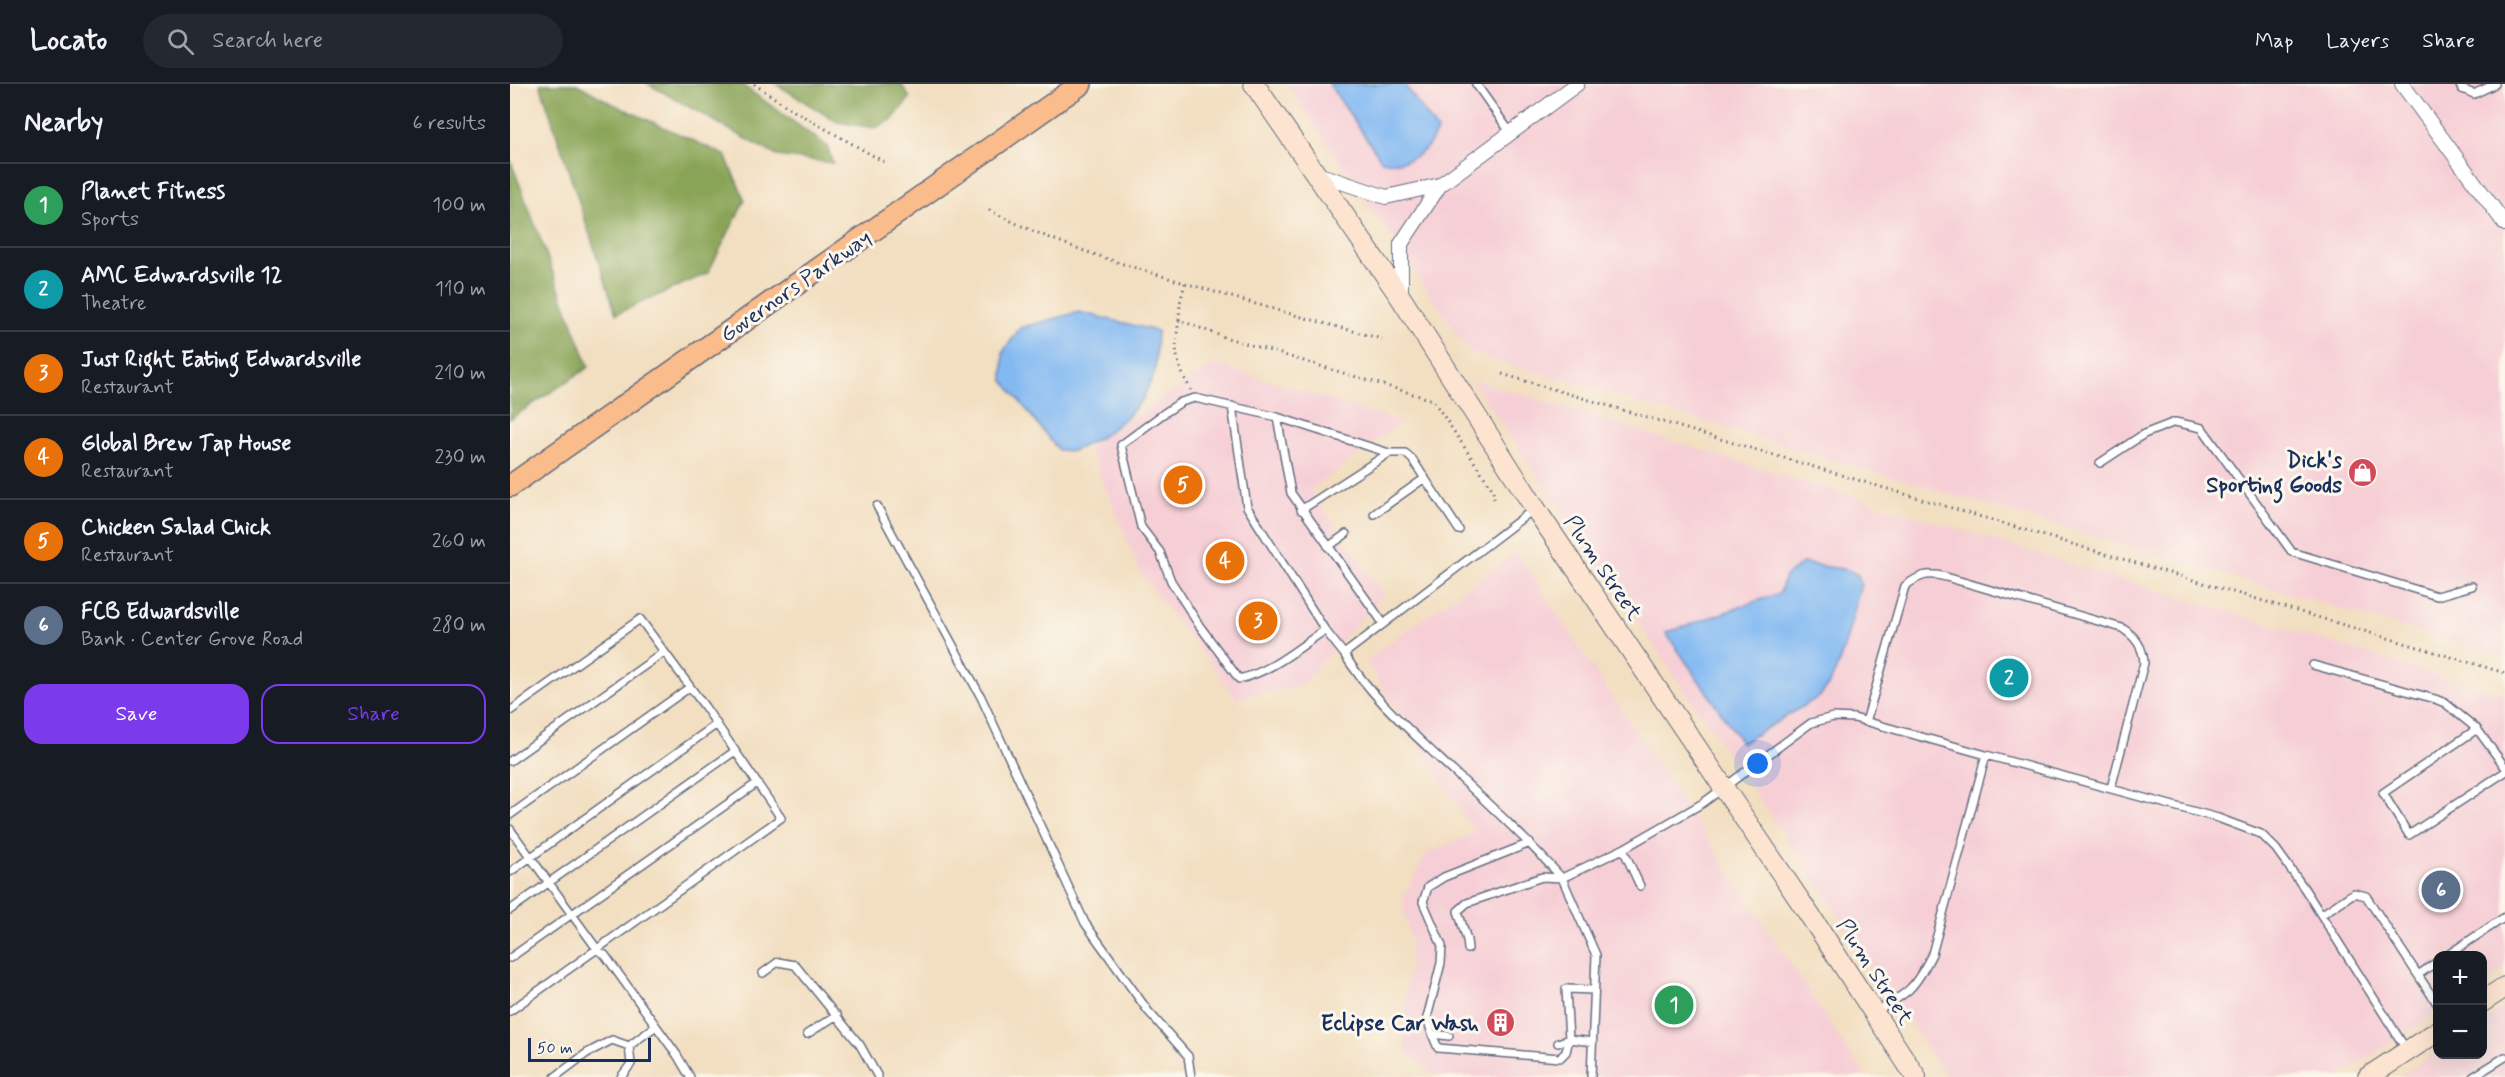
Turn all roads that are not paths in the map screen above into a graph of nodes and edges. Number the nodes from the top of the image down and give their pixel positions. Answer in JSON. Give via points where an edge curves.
{"nodes":[{"id":1,"x":1081,"y":84,"type":"edge"},
{"id":2,"x":1254,"y":84,"type":"edge"},
{"id":3,"x":1476,"y":84,"type":"edge"},
{"id":4,"x":1577,"y":84,"type":"edge"},
{"id":5,"x":2404,"y":84,"type":"edge"},
{"id":6,"x":2458,"y":84,"type":"edge"},
{"id":7,"x":2495,"y":84,"type":"edge"},
{"id":8,"x":1510,"y":132,"type":"junction"},
{"id":9,"x":1317,"y":174,"type":"junction"},
{"id":10,"x":1440,"y":184,"type":"junction"},
{"id":11,"x":2505,"y":224,"type":"edge"},
{"id":12,"x":1401,"y":298,"type":"junction"},
{"id":13,"x":1232,"y":406,"type":"junction"},
{"id":14,"x":1277,"y":417,"type":"junction"},
{"id":15,"x":1389,"y":453,"type":"junction"},
{"id":16,"x":2100,"y":463,"type":"dead end"},
{"id":17,"x":1425,"y":478,"type":"junction"},
{"id":18,"x":510,"y":486,"type":"edge"},
{"id":19,"x":877,"y":506,"type":"dead end"},
{"id":20,"x":1535,"y":508,"type":"junction"},
{"id":21,"x":1301,"y":510,"type":"junction"},
{"id":22,"x":1374,"y":514,"type":"dead end"},
{"id":23,"x":1459,"y":530,"type":"dead end"},
{"id":24,"x":1346,"y":534,"type":"dead end"},
{"id":25,"x":1328,"y":547,"type":"junction"},
{"id":26,"x":2472,"y":586,"type":"dead end"},
{"id":27,"x":1383,"y":623,"type":"junction"},
{"id":28,"x":1325,"y":630,"type":"junction"},
{"id":29,"x":664,"y":652,"type":"junction"},
{"id":30,"x":1344,"y":654,"type":"junction"},
{"id":31,"x":2313,"y":665,"type":"dead end"},
{"id":32,"x":690,"y":687,"type":"junction"},
{"id":33,"x":510,"y":711,"type":"edge"},
{"id":34,"x":1866,"y":722,"type":"junction"},
{"id":35,"x":717,"y":724,"type":"junction"},
{"id":36,"x":2477,"y":729,"type":"junction"},
{"id":37,"x":735,"y":750,"type":"junction"},
{"id":38,"x":1986,"y":755,"type":"junction"},
{"id":39,"x":510,"y":761,"type":"edge"},
{"id":40,"x":2505,"y":770,"type":"edge"},
{"id":41,"x":757,"y":783,"type":"junction"},
{"id":42,"x":1725,"y":788,"type":"junction"},
{"id":43,"x":2110,"y":788,"type":"junction"},
{"id":44,"x":510,"y":815,"type":"edge"},
{"id":45,"x":510,"y":829,"type":"edge"},
{"id":46,"x":1530,"y":843,"type":"junction"},
{"id":47,"x":1623,"y":849,"type":"junction"},
{"id":48,"x":530,"y":858,"type":"junction"},
{"id":49,"x":510,"y":872,"type":"edge"},
{"id":50,"x":1562,"y":878,"type":"junction"},
{"id":51,"x":549,"y":883,"type":"junction"},
{"id":52,"x":1640,"y":886,"type":"dead end"},
{"id":53,"x":510,"y":910,"type":"edge"},
{"id":54,"x":572,"y":914,"type":"junction"},
{"id":55,"x":2321,"y":915,"type":"junction"},
{"id":56,"x":2505,"y":917,"type":"edge"},
{"id":57,"x":597,"y":949,"type":"junction"},
{"id":58,"x":1468,"y":949,"type":"dead end"},
{"id":59,"x":2454,"y":951,"type":"edge"},
{"id":60,"x":510,"y":958,"type":"edge"},
{"id":61,"x":2433,"y":964,"type":"edge"},
{"id":62,"x":763,"y":973,"type":"dead end"},
{"id":63,"x":2418,"y":975,"type":"junction"},
{"id":64,"x":2505,"y":987,"type":"edge"},
{"id":65,"x":1594,"y":990,"type":"junction"},
{"id":66,"x":2433,"y":998,"type":"edge"},
{"id":67,"x":2487,"y":999,"type":"edge"},
{"id":68,"x":510,"y":1011,"type":"edge"},
{"id":69,"x":1874,"y":1012,"type":"junction"},
{"id":70,"x":837,"y":1015,"type":"junction"},
{"id":71,"x":656,"y":1026,"type":"junction"},
{"id":72,"x":807,"y":1034,"type":"dead end"},
{"id":73,"x":1432,"y":1034,"type":"junction"},
{"id":74,"x":2433,"y":1034,"type":"edge"},
{"id":75,"x":1449,"y":1036,"type":"dead end"},
{"id":76,"x":1569,"y":1039,"type":"junction"},
{"id":77,"x":1593,"y":1042,"type":"junction"},
{"id":78,"x":1558,"y":1043,"type":"dead end"},
{"id":79,"x":629,"y":1046,"type":"junction"},
{"id":80,"x":2407,"y":1051,"type":"junction"},
{"id":81,"x":2505,"y":1057,"type":"edge"},
{"id":82,"x":1911,"y":1073,"type":"edge"},
{"id":83,"x":555,"y":1077,"type":"edge"},
{"id":84,"x":621,"y":1077,"type":"edge"},
{"id":85,"x":690,"y":1077,"type":"edge"},
{"id":86,"x":878,"y":1077,"type":"edge"},
{"id":87,"x":1191,"y":1077,"type":"edge"},
{"id":88,"x":1591,"y":1077,"type":"edge"},
{"id":89,"x":2368,"y":1077,"type":"edge"},
{"id":90,"x":2473,"y":1077,"type":"edge"}],
"edges":[{"from":1,"to":18,"type":"main road","name":"Governors Parkway"},
{"from":2,"to":9,"type":"main road","name":"Plum Street"},
{"from":3,"to":8,"type":"lane"},
{"from":4,"to":8,"type":"street"},
{"from":5,"to":11,"type":"street"},
{"from":6,"to":7,"type":"lane","via":[[2474,94]]},
{"from":8,"to":10,"type":"street"},
{"from":9,"to":10,"type":"street","via":[[1386,197]]},
{"from":9,"to":12,"type":"main road","name":"Plum Street"},
{"from":10,"to":12,"type":"street","via":[[1401,244]]},
{"from":12,"to":20,"type":"main road","name":"Plum Street"},
{"from":13,"to":14,"type":"lane"},
{"from":13,"to":28,"type":"lane","via":[[1247,507]]},
{"from":13,"to":28,"type":"lane","via":[[1195,398],[1182,402],[1121,445],[1141,527],[1160,552],[1171,581],[1199,625],[1239,679],[1253,676]]},
{"from":14,"to":15,"type":"lane"},
{"from":14,"to":21,"type":"lane","via":[[1291,493]]},
{"from":15,"to":17,"type":"lane","via":[[1405,453]]},
{"from":15,"to":21,"type":"lane"},
{"from":16,"to":26,"type":"lane","via":[[2144,434],[2175,422],[2202,429],[2292,552],[2437,596]]},
{"from":17,"to":22,"type":"lane"},
{"from":17,"to":23,"type":"lane"},
{"from":19,"to":87,"type":"lane","via":[[981,697],[1085,923],[1148,1011],[1188,1056]]},
{"from":20,"to":27,"type":"lane"},
{"from":20,"to":42,"type":"main road","name":"Plum Street"},
{"from":21,"to":25,"type":"lane"},
{"from":24,"to":25,"type":"lane"},
{"from":25,"to":27,"type":"lane"},
{"from":27,"to":30,"type":"lane"},
{"from":28,"to":30,"type":"lane"},
{"from":29,"to":32,"type":"lane"},
{"from":29,"to":33,"type":"lane","via":[[640,619]]},
{"from":29,"to":39,"type":"lane"},
{"from":30,"to":46,"type":"lane","via":[[1386,708]]},
{"from":31,"to":36,"type":"lane","via":[[2436,699]]},
{"from":32,"to":35,"type":"lane"},
{"from":32,"to":44,"type":"lane"},
{"from":34,"to":38,"type":"lane"},
{"from":34,"to":42,"type":"lane","via":[[1833,717],[1811,723]]},
{"from":34,"to":43,"type":"lane","via":[[1905,586],[1932,573],[2122,628],[2133,636],[2143,651],[2144,663]]},
{"from":35,"to":37,"type":"lane"},
{"from":35,"to":48,"type":"lane"},
{"from":36,"to":40,"type":"lane"},
{"from":36,"to":40,"type":"lane","via":[[2383,793],[2409,834]]},
{"from":37,"to":41,"type":"lane"},
{"from":37,"to":51,"type":"lane"},
{"from":38,"to":43,"type":"lane"},
{"from":38,"to":69,"type":"lane","via":[[1932,954],[1918,981],[1902,996]]},
{"from":41,"to":54,"type":"lane"},
{"from":41,"to":57,"type":"lane","via":[[781,818]]},
{"from":42,"to":47,"type":"lane"},
{"from":42,"to":69,"type":"main road","name":"Plum Street"},
{"from":43,"to":55,"type":"lane","via":[[2261,834],[2276,849]]},
{"from":45,"to":48,"type":"lane"},
{"from":46,"to":50,"type":"lane"},
{"from":46,"to":73,"type":"lane","via":[[1428,887],[1423,902],[1442,946],[1442,963],[1427,1018]]},
{"from":47,"to":50,"type":"lane"},
{"from":47,"to":52,"type":"lane"},
{"from":48,"to":49,"type":"lane"},
{"from":48,"to":51,"type":"lane"},
{"from":50,"to":58,"type":"lane","via":[[1542,877],[1467,903],[1458,911]]},
{"from":50,"to":65,"type":"lane","via":[[1596,955]]},
{"from":51,"to":53,"type":"lane"},
{"from":51,"to":54,"type":"lane"},
{"from":54,"to":57,"type":"lane"},
{"from":54,"to":60,"type":"lane"},
{"from":55,"to":63,"type":"lane","via":[[2354,893],[2366,896]]},
{"from":55,"to":80,"type":"lane"},
{"from":56,"to":59,"type":"lane"},
{"from":57,"to":68,"type":"lane"},
{"from":57,"to":71,"type":"lane"},
{"from":61,"to":63,"type":"lane"},
{"from":62,"to":70,"type":"lane","via":[[778,962],[795,965]]},
{"from":63,"to":66,"type":"lane"},
{"from":64,"to":67,"type":"main road"},
{"from":65,"to":76,"type":"lane","via":[[1566,989]]},
{"from":65,"to":77,"type":"lane"},
{"from":69,"to":82,"type":"main road","name":"Plum Street"},
{"from":70,"to":72,"type":"lane"},
{"from":70,"to":86,"type":"lane"},
{"from":71,"to":79,"type":"lane"},
{"from":71,"to":85,"type":"lane"},
{"from":73,"to":75,"type":"lane"},
{"from":73,"to":76,"type":"lane","via":[[1438,1048],[1560,1058]]},
{"from":74,"to":80,"type":"main road"},
{"from":76,"to":77,"type":"lane"},
{"from":76,"to":78,"type":"lane"},
{"from":77,"to":88,"type":"lane"},
{"from":79,"to":83,"type":"lane","via":[[612,1040]]},
{"from":79,"to":84,"type":"lane","via":[[631,1064]]},
{"from":80,"to":89,"type":"main road"},
{"from":81,"to":90,"type":"lane"}]}
